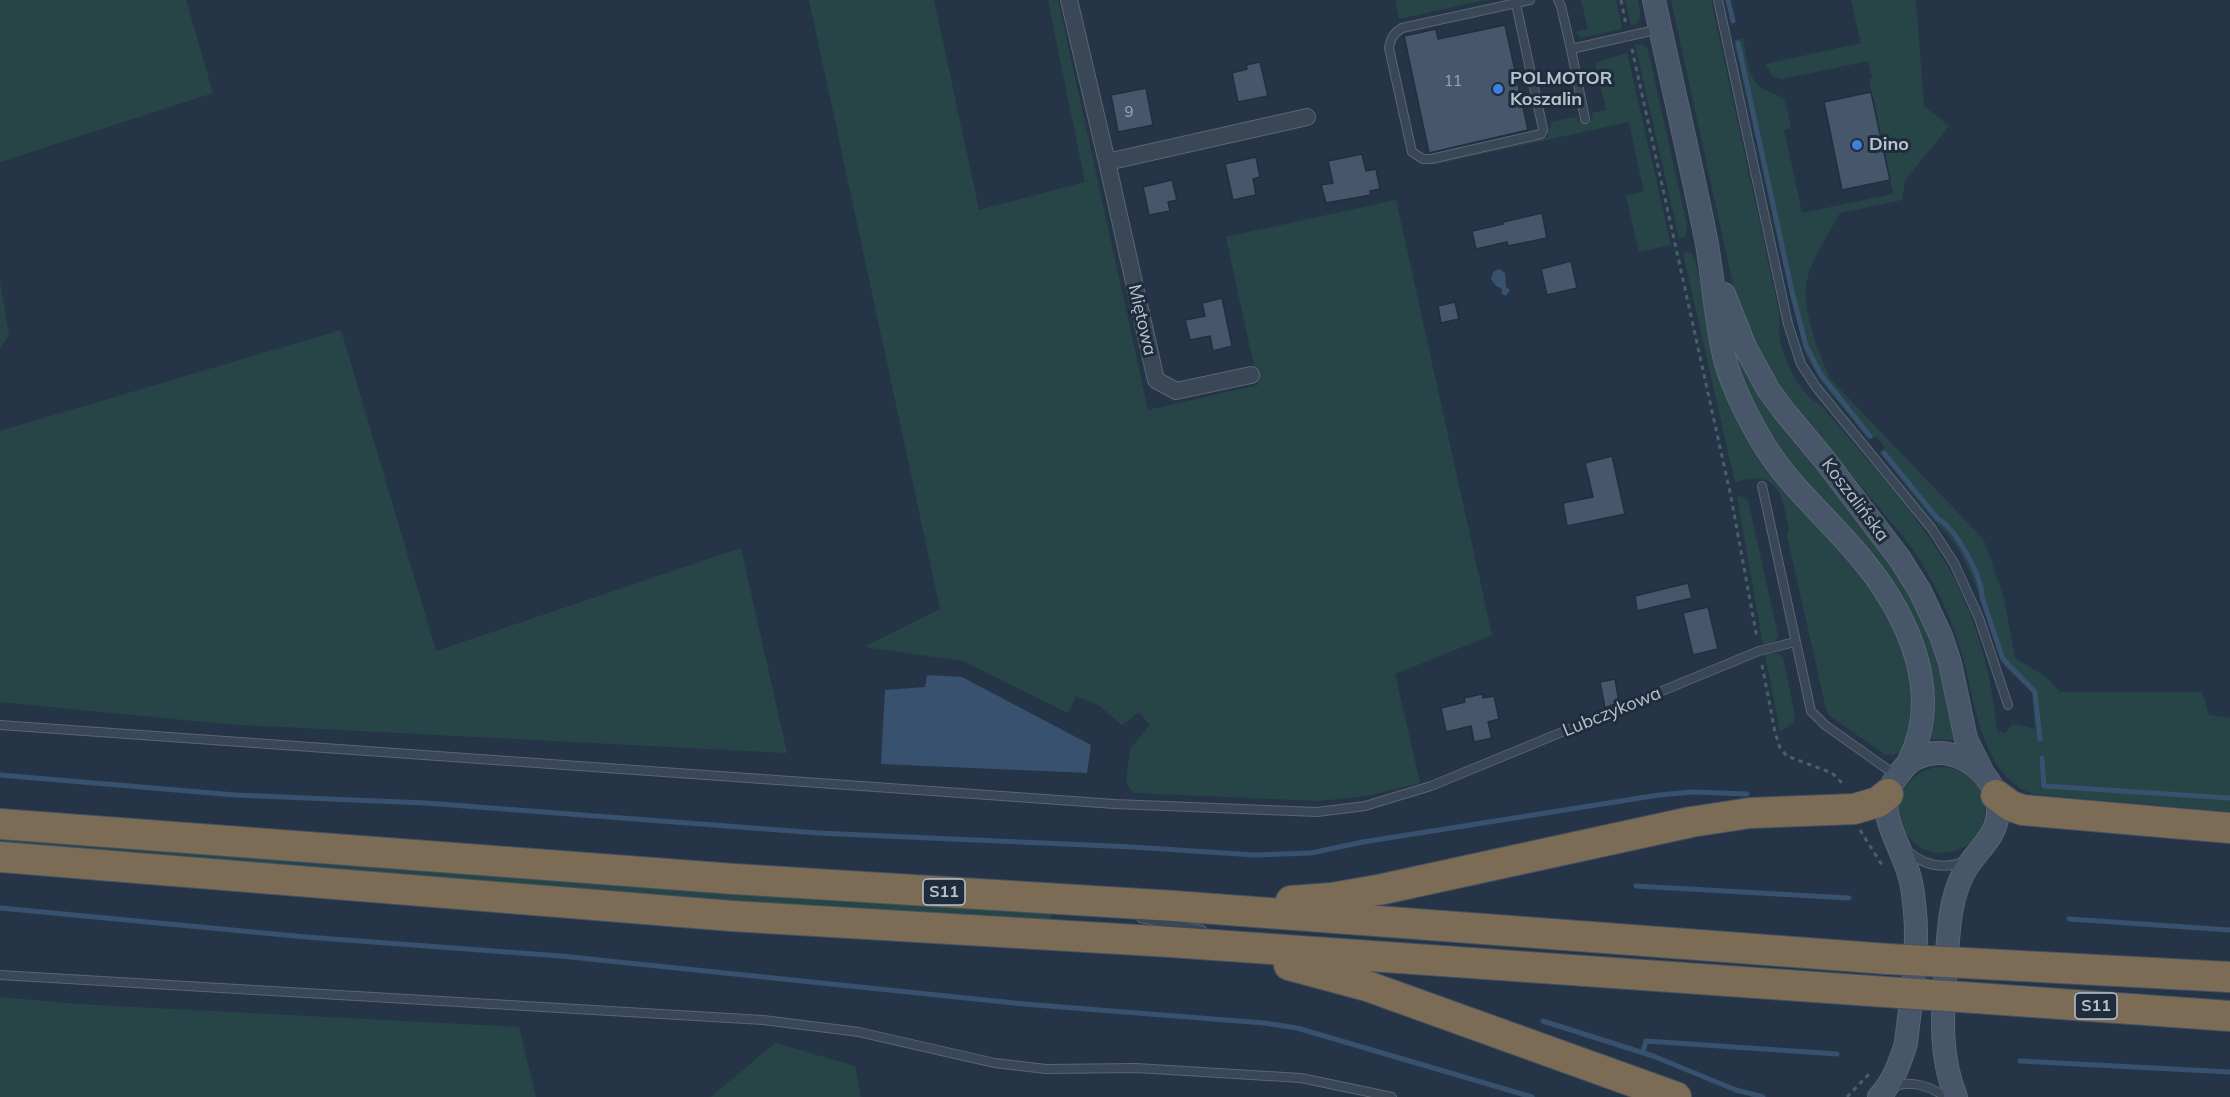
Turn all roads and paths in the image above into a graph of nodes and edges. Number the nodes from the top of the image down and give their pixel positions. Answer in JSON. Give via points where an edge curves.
{"nodes":[{"id":1,"x":1069,"y":0,"type":"edge"},
{"id":2,"x":1530,"y":0,"type":"edge"},
{"id":3,"x":1558,"y":0,"type":"edge"},
{"id":4,"x":1621,"y":0,"type":"edge"},
{"id":5,"x":1654,"y":0,"type":"edge"},
{"id":6,"x":1718,"y":0,"type":"edge"},
{"id":7,"x":1516,"y":4,"type":"junction"},
{"id":8,"x":1660,"y":29,"type":"junction"},
{"id":9,"x":1629,"y":36,"type":"junction"},
{"id":10,"x":1571,"y":49,"type":"junction"},
{"id":11,"x":1307,"y":117,"type":"dead end"},
{"id":12,"x":1585,"y":119,"type":"dead end"},
{"id":13,"x":1107,"y":162,"type":"junction"},
{"id":14,"x":1706,"y":242,"type":"junction"},
{"id":15,"x":1251,"y":375,"type":"dead end"},
{"id":16,"x":1762,"y":486,"type":"dead end"},
{"id":17,"x":1795,"y":642,"type":"junction"},
{"id":18,"x":1759,"y":651,"type":"junction"},
{"id":19,"x":2008,"y":705,"type":"dead end"},
{"id":20,"x":0,"y":725,"type":"edge"},
{"id":21,"x":1981,"y":769,"type":"junction"},
{"id":22,"x":1898,"y":778,"type":"junction"},
{"id":23,"x":1996,"y":795,"type":"junction"},
{"id":24,"x":1854,"y":809,"type":"junction"},
{"id":25,"x":0,"y":824,"type":"edge"},
{"id":26,"x":2230,"y":828,"type":"edge"},
{"id":27,"x":1896,"y":842,"type":"junction"},
{"id":28,"x":1975,"y":856,"type":"junction"},
{"id":29,"x":0,"y":857,"type":"edge"},
{"id":30,"x":1886,"y":870,"type":"dead end"},
{"id":31,"x":1047,"y":898,"type":"junction"},
{"id":32,"x":1113,"y":912,"type":"dead end"},
{"id":33,"x":1299,"y":916,"type":"junction"},
{"id":34,"x":1136,"y":917,"type":"dead end"},
{"id":35,"x":1240,"y":921,"type":"dead end"},
{"id":36,"x":1204,"y":924,"type":"dead end"},
{"id":37,"x":1168,"y":926,"type":"junction"},
{"id":38,"x":1125,"y":930,"type":"dead end"},
{"id":39,"x":1215,"y":933,"type":"dead end"},
{"id":40,"x":1058,"y":935,"type":"junction"},
{"id":41,"x":1226,"y":936,"type":"dead end"},
{"id":42,"x":1296,"y":951,"type":"junction"},
{"id":43,"x":0,"y":975,"type":"edge"},
{"id":44,"x":2230,"y":977,"type":"edge"},
{"id":45,"x":2230,"y":1016,"type":"edge"},
{"id":46,"x":1872,"y":1071,"type":"dead end"},
{"id":47,"x":1881,"y":1094,"type":"edge"},
{"id":48,"x":1392,"y":1097,"type":"edge"},
{"id":49,"x":1676,"y":1097,"type":"edge"},
{"id":50,"x":1847,"y":1097,"type":"edge"},
{"id":51,"x":1946,"y":1097,"type":"edge"},
{"id":52,"x":1956,"y":1097,"type":"edge"}],
"edges":[{"from":1,"to":13,"type":"street","name":"Miętowa"},
{"from":2,"to":7,"type":"lane"},
{"from":3,"to":10,"type":"lane"},
{"from":4,"to":9,"type":"path"},
{"from":5,"to":8,"type":"main road","name":"Koszalińska"},
{"from":6,"to":19,"type":"lane","via":[[1788,324],[1801,364],[1932,529],[1954,563],[1979,618]]},
{"from":7,"to":7,"type":"lane","via":[[1402,28],[1390,40],[1412,152],[1416,155],[1431,159],[1541,134]]},
{"from":8,"to":9,"type":"lane"},
{"from":8,"to":14,"type":"main road","name":"Koszalińska"},
{"from":9,"to":10,"type":"lane"},
{"from":9,"to":18,"type":"path","via":[[1730,491]]},
{"from":10,"to":12,"type":"lane"},
{"from":11,"to":13,"type":"street"},
{"from":13,"to":15,"type":"street","name":"Miętowa","via":[[1156,380],[1176,391]]},
{"from":14,"to":21,"type":"main road","name":"Koszalińska","via":[[1729,311],[1756,370],[1900,559],[1926,602],[1950,663],[1966,739]]},
{"from":14,"to":22,"type":"main road","name":"Koszalińska","via":[[1723,353],[1760,440],[1786,477],[1865,563],[1903,621],[1916,655],[1923,689],[1923,720],[1915,749]]},
{"from":16,"to":17,"type":"lane"},
{"from":17,"to":18,"type":"lane","name":"Lubczykowa"},
{"from":17,"to":22,"type":"lane","via":[[1812,711],[1825,725]]},
{"from":18,"to":20,"type":"lane","name":"Lubczykowa","via":[[1431,786],[1356,807],[1317,812],[1104,803]]},
{"from":18,"to":24,"type":"path","via":[[1780,748],[1787,756],[1832,773],[1849,790]]},
{"from":21,"to":22,"type":"main road","via":[[1964,760],[1929,754]]},
{"from":21,"to":23,"type":"main road"},
{"from":22,"to":24,"type":"highway","via":[[1878,802]]},
{"from":22,"to":27,"type":"main road","via":[[1886,810]]},
{"from":23,"to":26,"type":"highway","via":[[2024,810]]},
{"from":23,"to":28,"type":"main road","via":[[1995,829]]},
{"from":24,"to":30,"type":"path","via":[[1862,834]]},
{"from":24,"to":37,"type":"highway","via":[[1750,813],[1691,822],[1383,889]]},
{"from":25,"to":31,"type":"highway","number":"S11","via":[[734,879]]},
{"from":27,"to":28,"type":"lane","via":[[1922,862],[1937,866],[1955,865]]},
{"from":27,"to":47,"type":"main road","via":[[1910,877],[1916,926],[1906,1043]]},
{"from":28,"to":52,"type":"main road","via":[[1952,902],[1943,1004],[1944,1053]]},
{"from":29,"to":40,"type":"highway","number":"S11","via":[[732,916]]},
{"from":31,"to":32,"type":"lane"},
{"from":31,"to":37,"type":"highway","number":"S11"},
{"from":33,"to":35,"type":"lane"},
{"from":33,"to":37,"type":"highway","number":"S11"},
{"from":33,"to":44,"type":"highway","number":"S11","bridge":true,"via":[[1888,959]]},
{"from":34,"to":37,"type":"lane"},
{"from":36,"to":37,"type":"lane"},
{"from":37,"to":39,"type":"lane"},
{"from":37,"to":40,"type":"highway","number":"S11"},
{"from":37,"to":42,"type":"highway","number":"S11"},
{"from":37,"to":49,"type":"highway","via":[[1367,986]]},
{"from":38,"to":40,"type":"lane"},
{"from":41,"to":42,"type":"lane"},
{"from":42,"to":45,"type":"highway","number":"S11","bridge":true},
{"from":43,"to":48,"type":"lane","via":[[763,1020],[859,1032],[995,1063],[1047,1069],[1136,1068],[1301,1078]]},
{"from":46,"to":50,"type":"path"},
{"from":47,"to":51,"type":"lane","via":[[1897,1084],[1912,1084]]}]}
